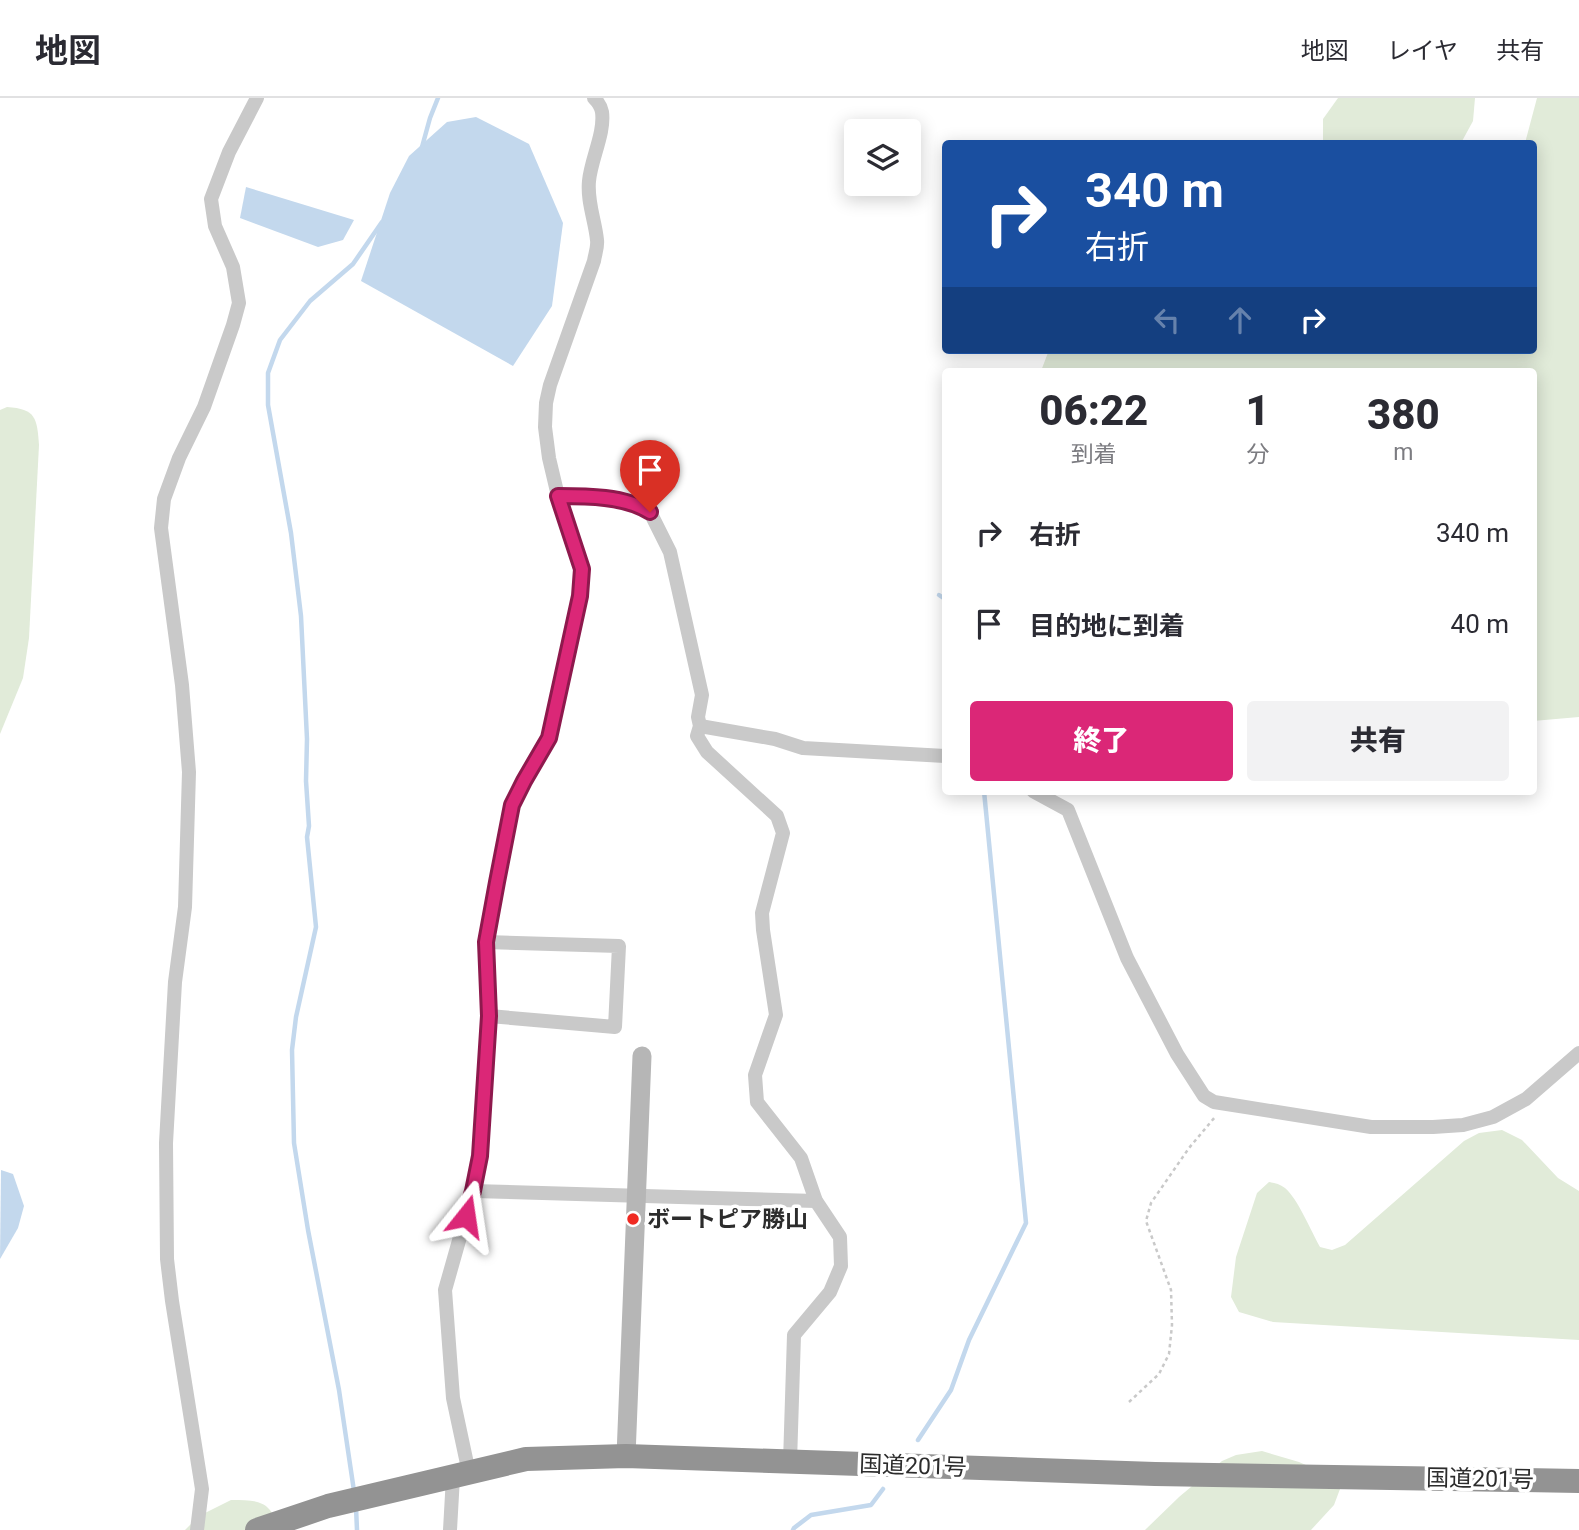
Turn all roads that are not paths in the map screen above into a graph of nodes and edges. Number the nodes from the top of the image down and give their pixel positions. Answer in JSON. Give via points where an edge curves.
{"nodes":[{"id":1,"x":257,"y":98,"type":"edge"},
{"id":2,"x":594,"y":98,"type":"edge"},
{"id":3,"x":558,"y":496,"type":"junction"},
{"id":4,"x":699,"y":726,"type":"junction"},
{"id":5,"x":942,"y":756,"type":"edge"},
{"id":6,"x":1040,"y":795,"type":"edge"},
{"id":7,"x":486,"y":942,"type":"junction"},
{"id":8,"x":489,"y":1016,"type":"junction"},
{"id":9,"x":1579,"y":1053,"type":"edge"},
{"id":10,"x":642,"y":1056,"type":"dead end"},
{"id":11,"x":473,"y":1191,"type":"junction"},
{"id":12,"x":636,"y":1195,"type":"junction"},
{"id":13,"x":816,"y":1201,"type":"junction"},
{"id":14,"x":626,"y":1456,"type":"junction"},
{"id":15,"x":790,"y":1462,"type":"junction"},
{"id":16,"x":461,"y":1475,"type":"junction"},
{"id":17,"x":1579,"y":1480,"type":"edge"},
{"id":18,"x":197,"y":1530,"type":"edge"},
{"id":19,"x":257,"y":1530,"type":"edge"},
{"id":20,"x":450,"y":1530,"type":"edge"}],
"edges":[{"from":1,"to":18,"type":"street","via":[[211,199],[215,226],[233,267],[239,303],[204,407],[164,499],[161,528],[189,772],[185,907],[175,982],[166,1143],[167,1259],[202,1489]]},
{"from":2,"to":3,"type":"street","via":[[602,111],[589,183],[598,242],[546,403],[548,458]]},
{"from":3,"to":4,"type":"street","via":[[592,496],[639,505],[650,512],[670,552],[702,695]]},
{"from":3,"to":7,"type":"street","via":[[582,569],[580,596],[549,738],[512,805]]},
{"from":4,"to":5,"type":"street","via":[[803,748]]},
{"from":4,"to":13,"type":"street","via":[[697,736],[707,752],[777,816],[783,833],[762,913],[776,1015],[755,1075],[757,1102],[801,1158]]},
{"from":6,"to":9,"type":"street","via":[[1068,810],[1127,958],[1177,1054],[1204,1096],[1214,1101],[1371,1127],[1463,1125],[1493,1117],[1526,1099]]},
{"from":7,"to":8,"type":"street"},
{"from":7,"to":8,"type":"street","via":[[619,946],[615,1027]]},
{"from":8,"to":11,"type":"street","via":[[480,1156]]},
{"from":10,"to":12,"type":"street"},
{"from":11,"to":12,"type":"street"},
{"from":11,"to":16,"type":"street","via":[[445,1290]]},
{"from":12,"to":13,"type":"street"},
{"from":12,"to":14,"type":"street"},
{"from":13,"to":15,"type":"street","via":[[840,1237],[841,1266],[830,1292],[794,1335]]},
{"from":14,"to":15,"type":"highway","name":"国道201号"},
{"from":14,"to":16,"type":"highway","name":"国道201号","via":[[526,1459]]},
{"from":15,"to":17,"type":"highway","name":"国道201号","via":[[1155,1474]]},
{"from":16,"to":19,"type":"highway","name":"国道201号","via":[[328,1506]]},
{"from":16,"to":20,"type":"street"}]}
